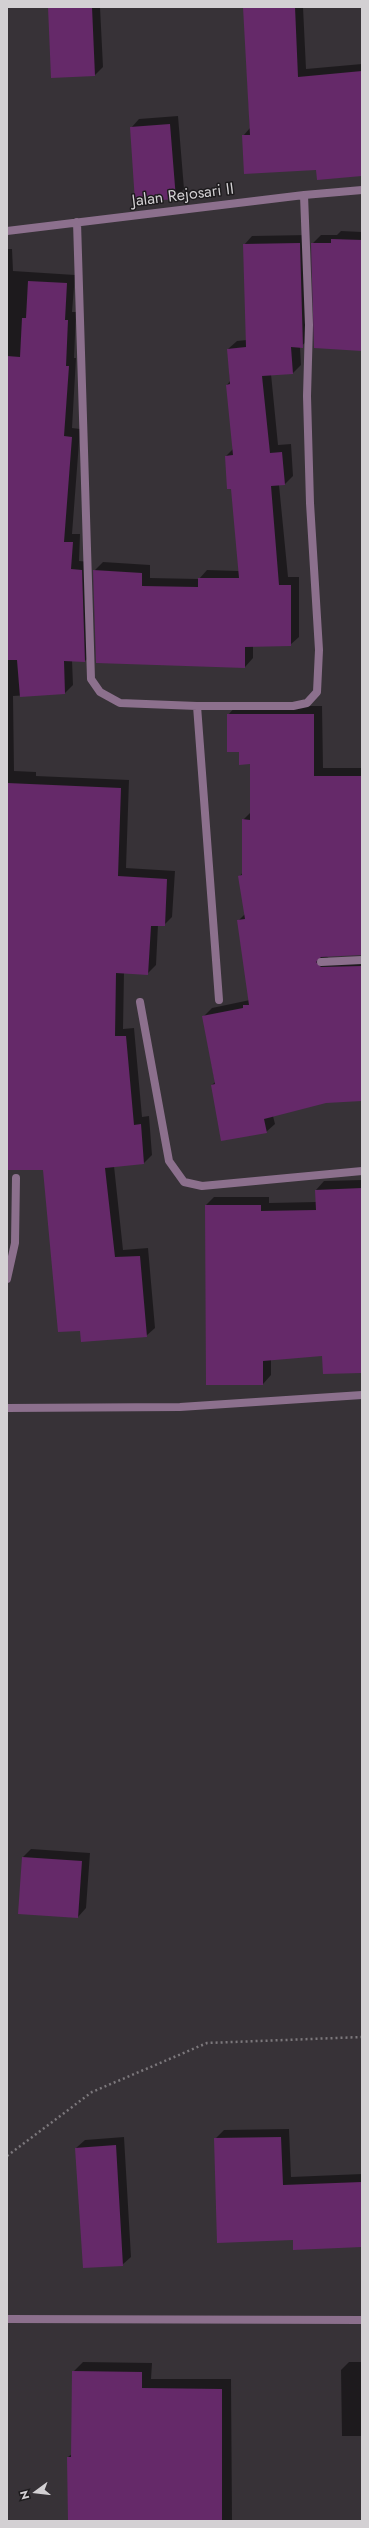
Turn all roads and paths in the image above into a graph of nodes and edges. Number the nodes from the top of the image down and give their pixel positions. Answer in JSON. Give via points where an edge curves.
{"nodes":[{"id":1,"x":362,"y":190,"type":"edge"},
{"id":2,"x":304,"y":195,"type":"junction"},
{"id":3,"x":78,"y":222,"type":"junction"},
{"id":4,"x":7,"y":231,"type":"edge"},
{"id":5,"x":197,"y":706,"type":"junction"},
{"id":6,"x":362,"y":960,"type":"edge"},
{"id":7,"x":320,"y":962,"type":"dead end"},
{"id":8,"x":219,"y":1000,"type":"dead end"},
{"id":9,"x":140,"y":1002,"type":"dead end"},
{"id":10,"x":362,"y":1171,"type":"edge"},
{"id":11,"x":16,"y":1178,"type":"dead end"},
{"id":12,"x":7,"y":1280,"type":"edge"},
{"id":13,"x":362,"y":1394,"type":"edge"},
{"id":14,"x":7,"y":1408,"type":"edge"},
{"id":15,"x":362,"y":2037,"type":"edge"},
{"id":16,"x":7,"y":2156,"type":"edge"},
{"id":17,"x":7,"y":2319,"type":"edge"},
{"id":18,"x":362,"y":2320,"type":"edge"}],
"edges":[{"from":1,"to":2,"type":"street","name":"Jalan Rejosari II"},
{"from":2,"to":3,"type":"street","name":"Jalan Rejosari II"},
{"from":2,"to":5,"type":"street","via":[[309,325],[310,503],[319,650],[317,692],[307,703],[293,706]]},
{"from":3,"to":4,"type":"street","name":"Jalan Rejosari II"},
{"from":3,"to":5,"type":"street","via":[[91,679],[100,692],[120,703]]},
{"from":5,"to":8,"type":"street"},
{"from":6,"to":7,"type":"street"},
{"from":9,"to":10,"type":"street","via":[[169,1161],[184,1182],[202,1186]]},
{"from":11,"to":12,"type":"street","via":[[14,1243]]},
{"from":13,"to":14,"type":"street","via":[[180,1407]]},
{"from":15,"to":16,"type":"path","via":[[207,2043],[92,2092]]},
{"from":17,"to":18,"type":"street"}]}
